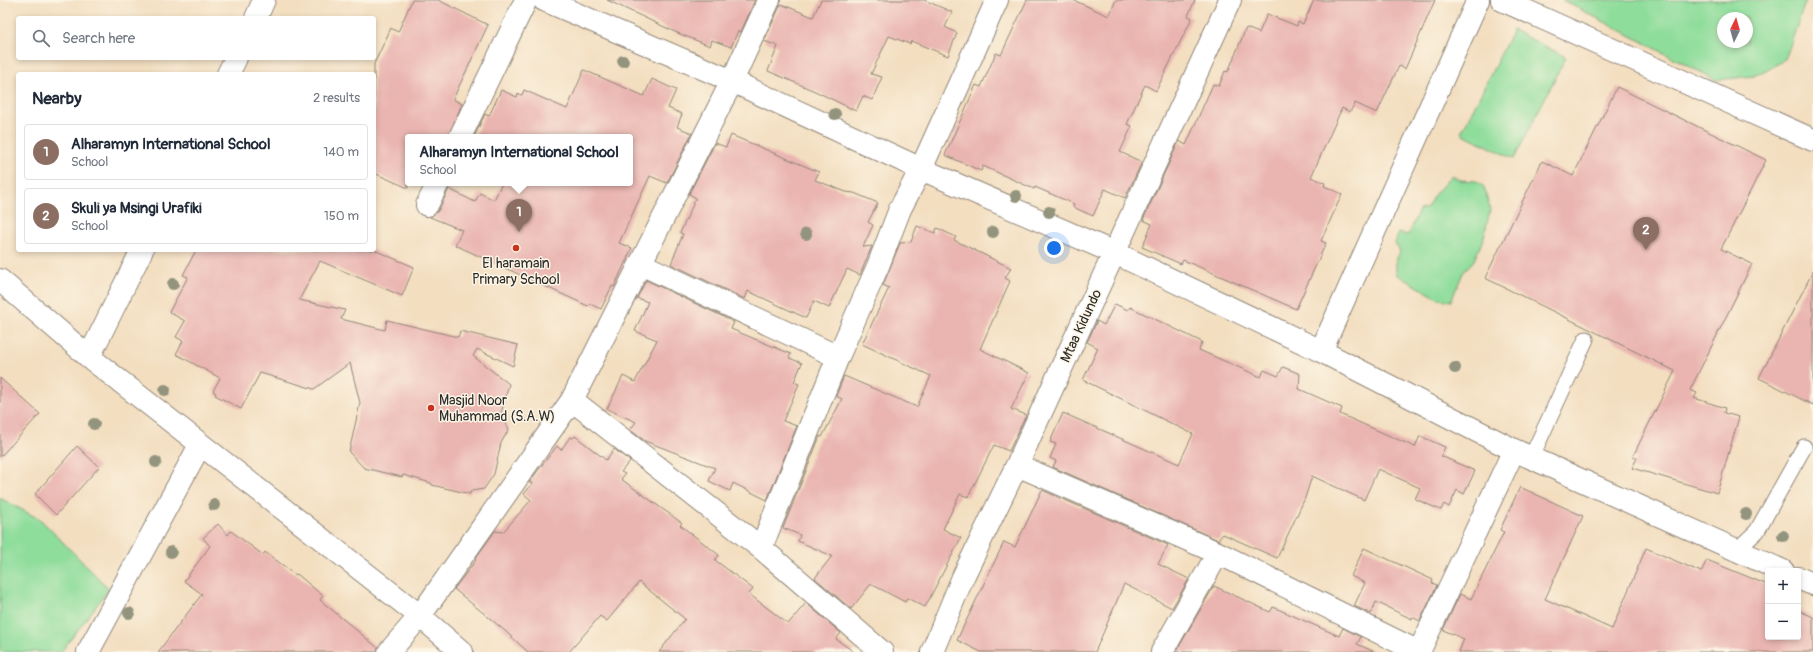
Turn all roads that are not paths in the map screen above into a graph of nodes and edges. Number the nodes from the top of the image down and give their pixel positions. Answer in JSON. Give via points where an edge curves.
{"nodes":[{"id":1,"x":264,"y":0,"type":"edge"},
{"id":2,"x":526,"y":0,"type":"edge"},
{"id":3,"x":544,"y":0,"type":"edge"},
{"id":4,"x":769,"y":0,"type":"edge"},
{"id":5,"x":997,"y":0,"type":"edge"},
{"id":6,"x":1230,"y":0,"type":"edge"},
{"id":7,"x":1478,"y":0,"type":"edge"},
{"id":8,"x":1502,"y":0,"type":"edge"},
{"id":9,"x":257,"y":16,"type":"edge"},
{"id":10,"x":235,"y":60,"type":"edge"},
{"id":11,"x":229,"y":72,"type":"edge"},
{"id":12,"x":732,"y":81,"type":"junction"},
{"id":13,"x":461,"y":134,"type":"edge"},
{"id":14,"x":1813,"y":140,"type":"edge"},
{"id":15,"x":921,"y":169,"type":"junction"},
{"id":16,"x":436,"y":186,"type":"edge"},
{"id":17,"x":427,"y":205,"type":"dead end"},
{"id":18,"x":141,"y":252,"type":"edge"},
{"id":19,"x":1115,"y":253,"type":"junction"},
{"id":20,"x":641,"y":264,"type":"junction"},
{"id":21,"x":0,"y":280,"type":"edge"},
{"id":22,"x":1586,"y":339,"type":"dead end"},
{"id":23,"x":1321,"y":352,"type":"junction"},
{"id":24,"x":90,"y":357,"type":"junction"},
{"id":25,"x":838,"y":357,"type":"junction"},
{"id":26,"x":572,"y":400,"type":"junction"},
{"id":27,"x":200,"y":445,"type":"junction"},
{"id":28,"x":1804,"y":447,"type":"dead end"},
{"id":29,"x":1522,"y":454,"type":"junction"},
{"id":30,"x":1018,"y":465,"type":"junction"},
{"id":31,"x":761,"y":548,"type":"junction"},
{"id":32,"x":1737,"y":550,"type":"junction"},
{"id":33,"x":1218,"y":553,"type":"junction"},
{"id":34,"x":1776,"y":568,"type":"edge"},
{"id":35,"x":1801,"y":579,"type":"edge"},
{"id":36,"x":1813,"y":584,"type":"edge"},
{"id":37,"x":420,"y":616,"type":"junction"},
{"id":38,"x":88,"y":652,"type":"edge"},
{"id":39,"x":389,"y":652,"type":"edge"},
{"id":40,"x":462,"y":652,"type":"edge"},
{"id":41,"x":882,"y":652,"type":"edge"},
{"id":42,"x":932,"y":652,"type":"edge"},
{"id":43,"x":1162,"y":652,"type":"edge"},
{"id":44,"x":1419,"y":652,"type":"edge"}],
"edges":[{"from":1,"to":9,"type":"street"},
{"from":2,"to":13,"type":"street"},
{"from":3,"to":12,"type":"street"},
{"from":4,"to":12,"type":"street"},
{"from":5,"to":15,"type":"street"},
{"from":6,"to":19,"type":"street","name":"Mtaa Kidundo"},
{"from":7,"to":23,"type":"street"},
{"from":8,"to":14,"type":"street"},
{"from":10,"to":11,"type":"street"},
{"from":12,"to":15,"type":"street"},
{"from":12,"to":20,"type":"street"},
{"from":15,"to":19,"type":"street"},
{"from":15,"to":25,"type":"street","via":[[900,209]]},
{"from":16,"to":17,"type":"street"},
{"from":18,"to":24,"type":"street"},
{"from":19,"to":23,"type":"street"},
{"from":19,"to":30,"type":"street","name":"Mtaa Kidundo"},
{"from":20,"to":25,"type":"street"},
{"from":20,"to":26,"type":"street"},
{"from":21,"to":24,"type":"street"},
{"from":22,"to":29,"type":"lane"},
{"from":23,"to":29,"type":"street"},
{"from":24,"to":27,"type":"street"},
{"from":25,"to":31,"type":"street"},
{"from":26,"to":31,"type":"street"},
{"from":26,"to":37,"type":"street"},
{"from":27,"to":37,"type":"street"},
{"from":27,"to":38,"type":"street"},
{"from":28,"to":32,"type":"lane","via":[[1756,531]]},
{"from":29,"to":32,"type":"street"},
{"from":29,"to":44,"type":"street"},
{"from":30,"to":33,"type":"street"},
{"from":30,"to":42,"type":"street","name":"Mtaa Kidundo","via":[[963,577]]},
{"from":31,"to":41,"type":"street"},
{"from":32,"to":34,"type":"street"},
{"from":33,"to":43,"type":"street"},
{"from":33,"to":44,"type":"street"},
{"from":35,"to":36,"type":"street"},
{"from":37,"to":39,"type":"street"},
{"from":37,"to":40,"type":"street"}]}
